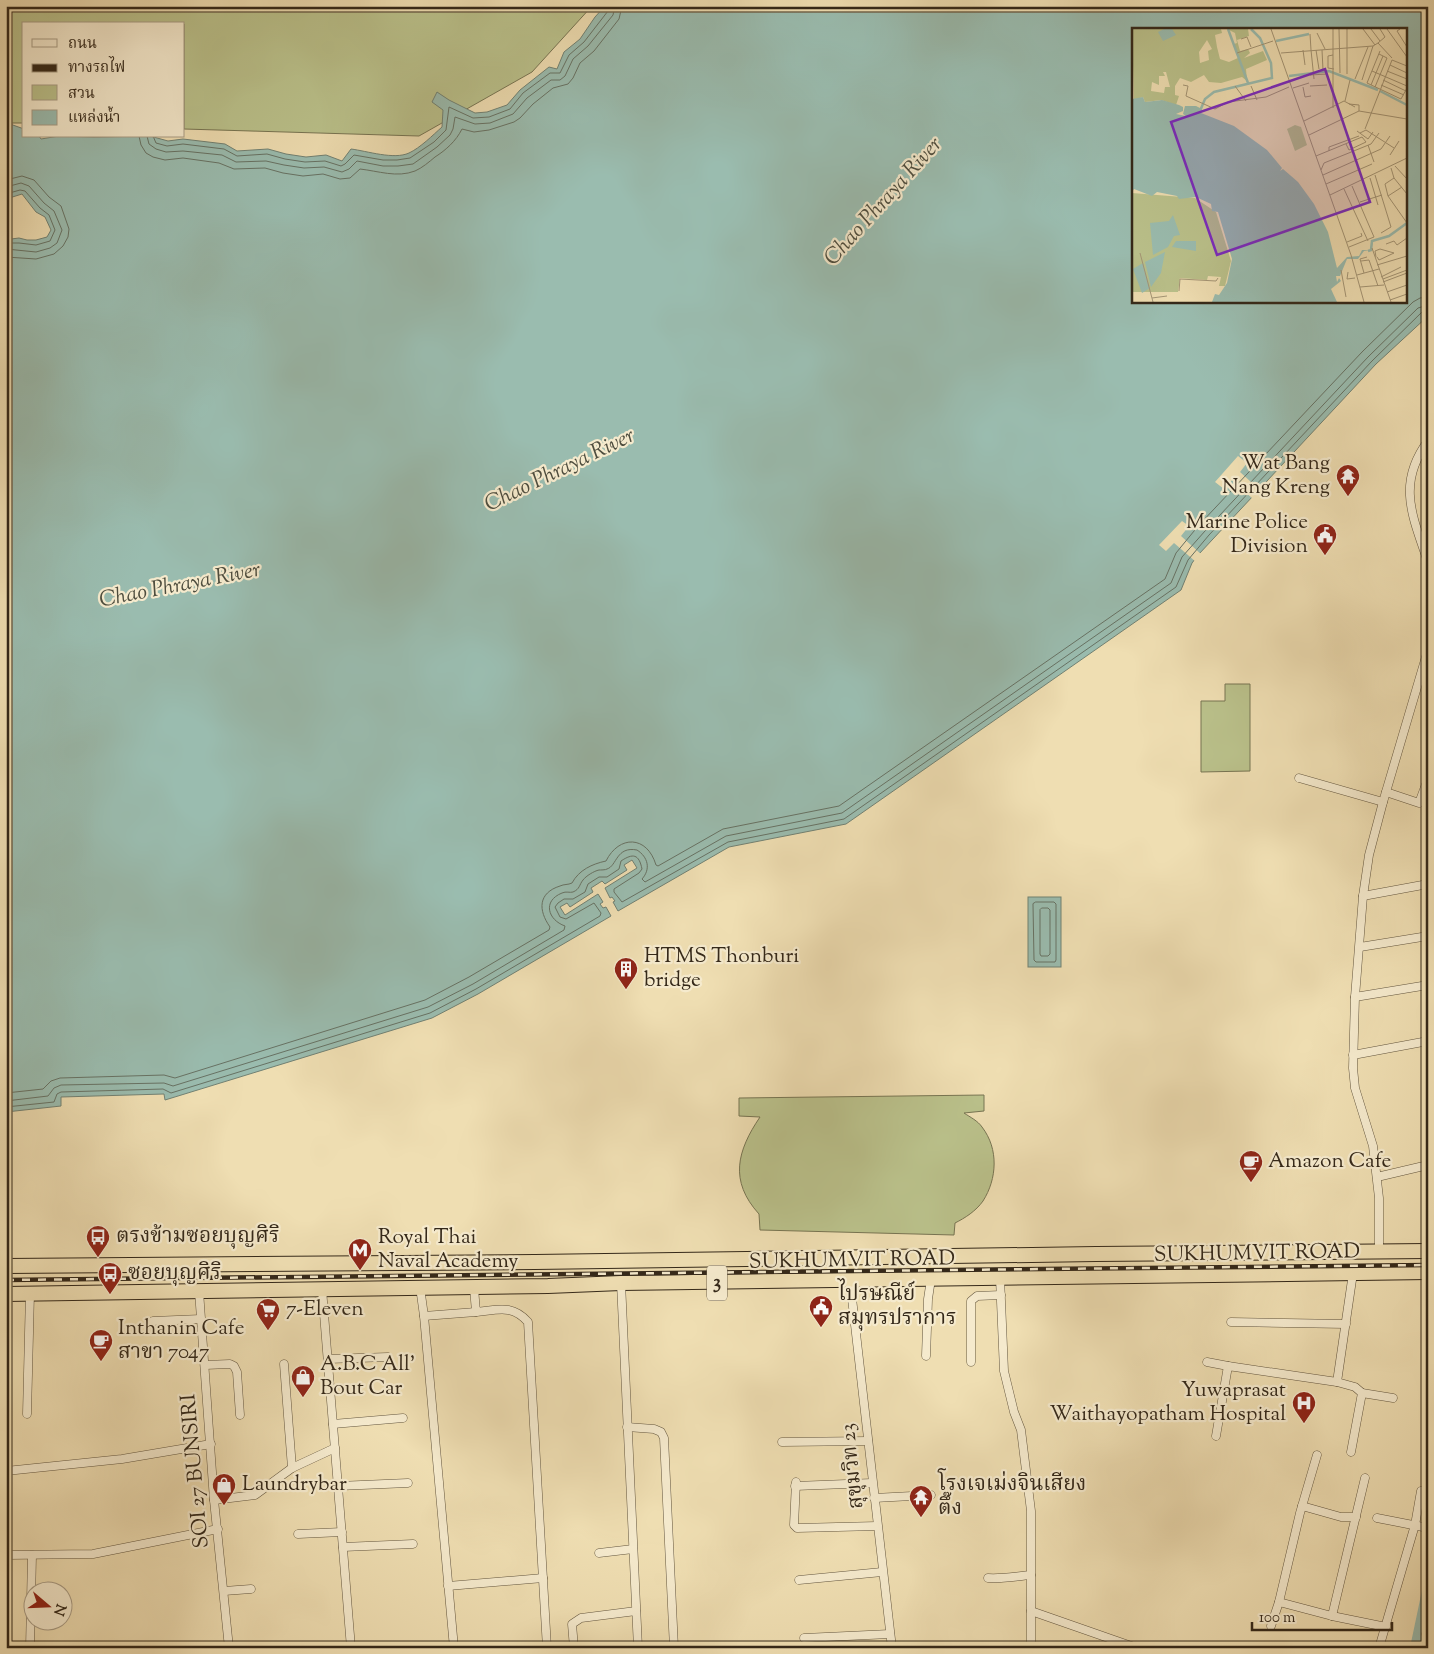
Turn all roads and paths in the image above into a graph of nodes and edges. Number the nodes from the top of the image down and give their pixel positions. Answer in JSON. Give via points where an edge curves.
{"nodes":[{"id":1,"x":1428,"y":441,"type":"edge"},
{"id":2,"x":1428,"y":562,"type":"edge"},
{"id":3,"x":1428,"y":650,"type":"edge"},
{"id":4,"x":1299,"y":778,"type":"dead end"},
{"id":5,"x":1428,"y":779,"type":"edge"},
{"id":6,"x":1386,"y":792,"type":"junction"},
{"id":7,"x":1383,"y":802,"type":"junction"},
{"id":8,"x":1428,"y":884,"type":"edge"},
{"id":9,"x":1363,"y":896,"type":"junction"},
{"id":10,"x":1428,"y":936,"type":"edge"},
{"id":11,"x":1360,"y":947,"type":"junction"},
{"id":12,"x":1428,"y":985,"type":"edge"},
{"id":13,"x":1355,"y":996,"type":"junction"},
{"id":14,"x":1428,"y":1041,"type":"edge"},
{"id":15,"x":1353,"y":1055,"type":"junction"},
{"id":16,"x":1428,"y":1165,"type":"edge"},
{"id":17,"x":1377,"y":1177,"type":"junction"},
{"id":18,"x":1428,"y":1251,"type":"edge"},
{"id":19,"x":1379,"y":1252,"type":"junction"},
{"id":20,"x":574,"y":1261,"type":"junction"},
{"id":21,"x":535,"y":1262,"type":"junction"},
{"id":22,"x":6,"y":1266,"type":"edge"},
{"id":23,"x":1428,"y":1272,"type":"edge"},
{"id":24,"x":1353,"y":1273,"type":"junction"},
{"id":25,"x":1000,"y":1278,"type":"junction"},
{"id":26,"x":931,"y":1279,"type":"junction"},
{"id":27,"x":850,"y":1281,"type":"junction"},
{"id":28,"x":621,"y":1283,"type":"junction"},
{"id":29,"x":548,"y":1286,"type":"junction"},
{"id":30,"x":567,"y":1286,"type":"junction"},
{"id":31,"x":420,"y":1287,"type":"junction"},
{"id":32,"x":474,"y":1288,"type":"junction"},
{"id":33,"x":322,"y":1289,"type":"junction"},
{"id":34,"x":199,"y":1291,"type":"junction"},
{"id":35,"x":30,"y":1293,"type":"junction"},
{"id":36,"x":6,"y":1294,"type":"edge"},
{"id":37,"x":1000,"y":1296,"type":"junction"},
{"id":38,"x":476,"y":1312,"type":"junction"},
{"id":39,"x":424,"y":1316,"type":"junction"},
{"id":40,"x":201,"y":1319,"type":"junction"},
{"id":41,"x":153,"y":1321,"type":"dead end"},
{"id":42,"x":1231,"y":1322,"type":"dead end"},
{"id":43,"x":1346,"y":1324,"type":"junction"},
{"id":44,"x":926,"y":1356,"type":"dead end"},
{"id":45,"x":388,"y":1357,"type":"dead end"},
{"id":46,"x":328,"y":1359,"type":"junction"},
{"id":47,"x":971,"y":1362,"type":"dead end"},
{"id":48,"x":1207,"y":1362,"type":"dead end"},
{"id":49,"x":284,"y":1364,"type":"dead end"},
{"id":50,"x":204,"y":1365,"type":"junction"},
{"id":51,"x":1228,"y":1366,"type":"junction"},
{"id":52,"x":1337,"y":1382,"type":"junction"},
{"id":53,"x":1362,"y":1393,"type":"junction"},
{"id":54,"x":1393,"y":1398,"type":"dead end"},
{"id":55,"x":27,"y":1414,"type":"dead end"},
{"id":56,"x":240,"y":1415,"type":"dead end"},
{"id":57,"x":403,"y":1418,"type":"dead end"},
{"id":58,"x":333,"y":1424,"type":"junction"},
{"id":59,"x":626,"y":1427,"type":"junction"},
{"id":60,"x":1216,"y":1436,"type":"dead end"},
{"id":61,"x":868,"y":1441,"type":"junction"},
{"id":62,"x":782,"y":1442,"type":"dead end"},
{"id":63,"x":211,"y":1444,"type":"junction"},
{"id":64,"x":335,"y":1448,"type":"junction"},
{"id":65,"x":1351,"y":1452,"type":"dead end"},
{"id":66,"x":1317,"y":1455,"type":"dead end"},
{"id":67,"x":292,"y":1468,"type":"junction"},
{"id":68,"x":6,"y":1471,"type":"edge"},
{"id":69,"x":1365,"y":1478,"type":"dead end"},
{"id":70,"x":408,"y":1483,"type":"dead end"},
{"id":71,"x":872,"y":1483,"type":"junction"},
{"id":72,"x":338,"y":1486,"type":"junction"},
{"id":73,"x":1421,"y":1491,"type":"dead end"},
{"id":74,"x":930,"y":1496,"type":"dead end"},
{"id":75,"x":874,"y":1498,"type":"junction"},
{"id":76,"x":214,"y":1500,"type":"junction"},
{"id":77,"x":1302,"y":1506,"type":"junction"},
{"id":78,"x":1356,"y":1517,"type":"junction"},
{"id":79,"x":1377,"y":1518,"type":"dead end"},
{"id":80,"x":1415,"y":1525,"type":"junction"},
{"id":81,"x":877,"y":1526,"type":"junction"},
{"id":82,"x":1428,"y":1528,"type":"edge"},
{"id":83,"x":218,"y":1530,"type":"junction"},
{"id":84,"x":342,"y":1532,"type":"junction"},
{"id":85,"x":298,"y":1534,"type":"dead end"},
{"id":86,"x":413,"y":1544,"type":"dead end"},
{"id":87,"x":343,"y":1547,"type":"junction"},
{"id":88,"x":633,"y":1549,"type":"junction"},
{"id":89,"x":599,"y":1552,"type":"dead end"},
{"id":90,"x":6,"y":1555,"type":"edge"},
{"id":91,"x":32,"y":1555,"type":"junction"},
{"id":92,"x":882,"y":1572,"type":"junction"},
{"id":93,"x":1032,"y":1575,"type":"junction"},
{"id":94,"x":543,"y":1578,"type":"junction"},
{"id":95,"x":988,"y":1578,"type":"dead end"},
{"id":96,"x":799,"y":1580,"type":"dead end"},
{"id":97,"x":448,"y":1586,"type":"junction"},
{"id":98,"x":251,"y":1589,"type":"dead end"},
{"id":99,"x":224,"y":1591,"type":"junction"},
{"id":100,"x":1279,"y":1602,"type":"junction"},
{"id":101,"x":636,"y":1611,"type":"junction"},
{"id":102,"x":1032,"y":1611,"type":"junction"},
{"id":103,"x":1332,"y":1616,"type":"junction"},
{"id":104,"x":1271,"y":1626,"type":"dead end"},
{"id":105,"x":1386,"y":1627,"type":"junction"},
{"id":106,"x":890,"y":1634,"type":"junction"},
{"id":107,"x":804,"y":1638,"type":"dead end"},
{"id":108,"x":30,"y":1648,"type":"edge"},
{"id":109,"x":229,"y":1648,"type":"edge"},
{"id":110,"x":351,"y":1648,"type":"edge"},
{"id":111,"x":454,"y":1648,"type":"edge"},
{"id":112,"x":547,"y":1648,"type":"edge"},
{"id":113,"x":574,"y":1648,"type":"edge"},
{"id":114,"x":638,"y":1648,"type":"edge"},
{"id":115,"x":674,"y":1648,"type":"edge"},
{"id":116,"x":892,"y":1648,"type":"edge"},
{"id":117,"x":1031,"y":1648,"type":"edge"},
{"id":118,"x":1137,"y":1648,"type":"edge"},
{"id":119,"x":1380,"y":1648,"type":"edge"}],
"edges":[{"from":1,"to":2,"type":"street","via":[[1414,464],[1409,495]]},
{"from":3,"to":6,"type":"street"},
{"from":4,"to":7,"type":"street"},
{"from":5,"to":6,"type":"street","via":[[1417,803]]},
{"from":6,"to":7,"type":"street"},
{"from":7,"to":9,"type":"street","via":[[1369,855]]},
{"from":8,"to":9,"type":"street"},
{"from":9,"to":11,"type":"street"},
{"from":10,"to":11,"type":"street"},
{"from":11,"to":13,"type":"street"},
{"from":12,"to":13,"type":"street"},
{"from":13,"to":15,"type":"street"},
{"from":14,"to":15,"type":"street"},
{"from":15,"to":17,"type":"street","via":[[1355,1088],[1373,1146]]},
{"from":16,"to":17,"type":"street"},
{"from":17,"to":19,"type":"street"},
{"from":18,"to":19,"type":"highway","name":"SUKHUMVIT ROAD","number":"3"},
{"from":19,"to":20,"type":"highway","name":"SUKHUMVIT ROAD","number":"3"},
{"from":20,"to":21,"type":"highway","name":"SUKHUMVIT ROAD","number":"3"},
{"from":20,"to":30,"type":"highway"},
{"from":21,"to":22,"type":"highway","name":"SUKHUMVIT ROAD","number":"3"},
{"from":21,"to":29,"type":"highway"},
{"from":23,"to":24,"type":"highway","name":"SUKHUMVIT ROAD","number":"3"},
{"from":24,"to":25,"type":"highway","name":"SUKHUMVIT ROAD","number":"3"},
{"from":24,"to":43,"type":"street"},
{"from":25,"to":26,"type":"highway","name":"SUKHUMVIT ROAD","number":"3"},
{"from":25,"to":37,"type":"street"},
{"from":26,"to":27,"type":"highway","name":"SUKHUMVIT ROAD","number":"3"},
{"from":26,"to":44,"type":"street"},
{"from":27,"to":28,"type":"highway","name":"SUKHUMVIT ROAD","number":"3"},
{"from":27,"to":61,"type":"street","name":"สุขุมวิท 23"},
{"from":28,"to":30,"type":"highway","name":"SUKHUMVIT ROAD","number":"3"},
{"from":28,"to":59,"type":"street"},
{"from":29,"to":30,"type":"highway","name":"SUKHUMVIT ROAD","number":"3"},
{"from":29,"to":32,"type":"highway","name":"SUKHUMVIT ROAD","number":"3"},
{"from":31,"to":32,"type":"highway","name":"SUKHUMVIT ROAD","number":"3"},
{"from":31,"to":33,"type":"highway","name":"SUKHUMVIT ROAD","number":"3"},
{"from":31,"to":39,"type":"street"},
{"from":32,"to":38,"type":"street"},
{"from":33,"to":34,"type":"highway","name":"SUKHUMVIT ROAD","number":"3"},
{"from":33,"to":46,"type":"street"},
{"from":34,"to":35,"type":"highway","name":"SUKHUMVIT ROAD","number":"3"},
{"from":34,"to":40,"type":"street","name":"SOI 27 BUNSIRI"},
{"from":35,"to":36,"type":"highway","name":"SUKHUMVIT ROAD","number":"3"},
{"from":35,"to":55,"type":"street"},
{"from":37,"to":47,"type":"street","via":[[977,1296],[971,1302]]},
{"from":37,"to":93,"type":"street","via":[[1004,1371],[1022,1430],[1031,1511]]},
{"from":38,"to":39,"type":"street"},
{"from":38,"to":94,"type":"street","via":[[512,1310],[528,1322]]},
{"from":39,"to":97,"type":"street"},
{"from":40,"to":41,"type":"street"},
{"from":40,"to":50,"type":"street","name":"SOI 27 BUNSIRI"},
{"from":42,"to":43,"type":"street"},
{"from":43,"to":52,"type":"street"},
{"from":45,"to":46,"type":"street"},
{"from":46,"to":58,"type":"street"},
{"from":48,"to":51,"type":"street"},
{"from":49,"to":67,"type":"street"},
{"from":50,"to":56,"type":"street","via":[[234,1366]]},
{"from":50,"to":63,"type":"street","name":"SOI 27 BUNSIRI"},
{"from":51,"to":52,"type":"street"},
{"from":51,"to":60,"type":"street"},
{"from":52,"to":53,"type":"street","via":[[1355,1387]]},
{"from":53,"to":54,"type":"street"},
{"from":53,"to":65,"type":"street"},
{"from":57,"to":58,"type":"street"},
{"from":58,"to":64,"type":"street"},
{"from":59,"to":88,"type":"street"},
{"from":59,"to":115,"type":"street","via":[[654,1429],[664,1438]]},
{"from":61,"to":62,"type":"street"},
{"from":61,"to":71,"type":"street","name":"สุขุมวิท 23"},
{"from":63,"to":68,"type":"street","via":[[122,1459]]},
{"from":63,"to":76,"type":"street","name":"SOI 27 BUNSIRI"},
{"from":64,"to":67,"type":"street"},
{"from":64,"to":72,"type":"street"},
{"from":66,"to":77,"type":"street"},
{"from":67,"to":76,"type":"street","via":[[255,1495]]},
{"from":69,"to":78,"type":"street"},
{"from":70,"to":72,"type":"street"},
{"from":71,"to":75,"type":"street","name":"สุขุมวิท 23"},
{"from":71,"to":81,"type":"street","via":[[796,1484],[794,1525],[797,1528]]},
{"from":72,"to":84,"type":"street"},
{"from":73,"to":80,"type":"street"},
{"from":74,"to":75,"type":"street"},
{"from":75,"to":81,"type":"street","name":"สุขุมวิท 23"},
{"from":76,"to":83,"type":"street","name":"SOI 27 BUNSIRI"},
{"from":77,"to":78,"type":"street","via":[[1341,1517]]},
{"from":77,"to":100,"type":"street"},
{"from":78,"to":103,"type":"street"},
{"from":79,"to":80,"type":"street"},
{"from":80,"to":82,"type":"street"},
{"from":80,"to":105,"type":"street"},
{"from":81,"to":92,"type":"street","name":"สุขุมวิท 23"},
{"from":83,"to":91,"type":"street","via":[[93,1554]]},
{"from":83,"to":99,"type":"street","name":"SOI 27 BUNSIRI"},
{"from":84,"to":85,"type":"street"},
{"from":84,"to":87,"type":"street"},
{"from":86,"to":87,"type":"street"},
{"from":87,"to":110,"type":"street"},
{"from":88,"to":89,"type":"street"},
{"from":88,"to":101,"type":"street"},
{"from":90,"to":91,"type":"street"},
{"from":91,"to":108,"type":"street"},
{"from":92,"to":96,"type":"street"},
{"from":92,"to":106,"type":"street","name":"สุขุมวิท 23"},
{"from":93,"to":95,"type":"street"},
{"from":93,"to":102,"type":"street"},
{"from":94,"to":97,"type":"street"},
{"from":94,"to":112,"type":"street"},
{"from":97,"to":111,"type":"street"},
{"from":98,"to":99,"type":"street"},
{"from":99,"to":109,"type":"street","name":"SOI 27 BUNSIRI"},
{"from":100,"to":103,"type":"street"},
{"from":100,"to":104,"type":"street"},
{"from":101,"to":113,"type":"street","via":[[581,1618],[572,1624]]},
{"from":101,"to":114,"type":"street"},
{"from":102,"to":117,"type":"street"},
{"from":102,"to":118,"type":"street"},
{"from":103,"to":105,"type":"street"},
{"from":105,"to":119,"type":"street"},
{"from":106,"to":107,"type":"street"},
{"from":106,"to":116,"type":"street","name":"สุขุมวิท 23"}]}
